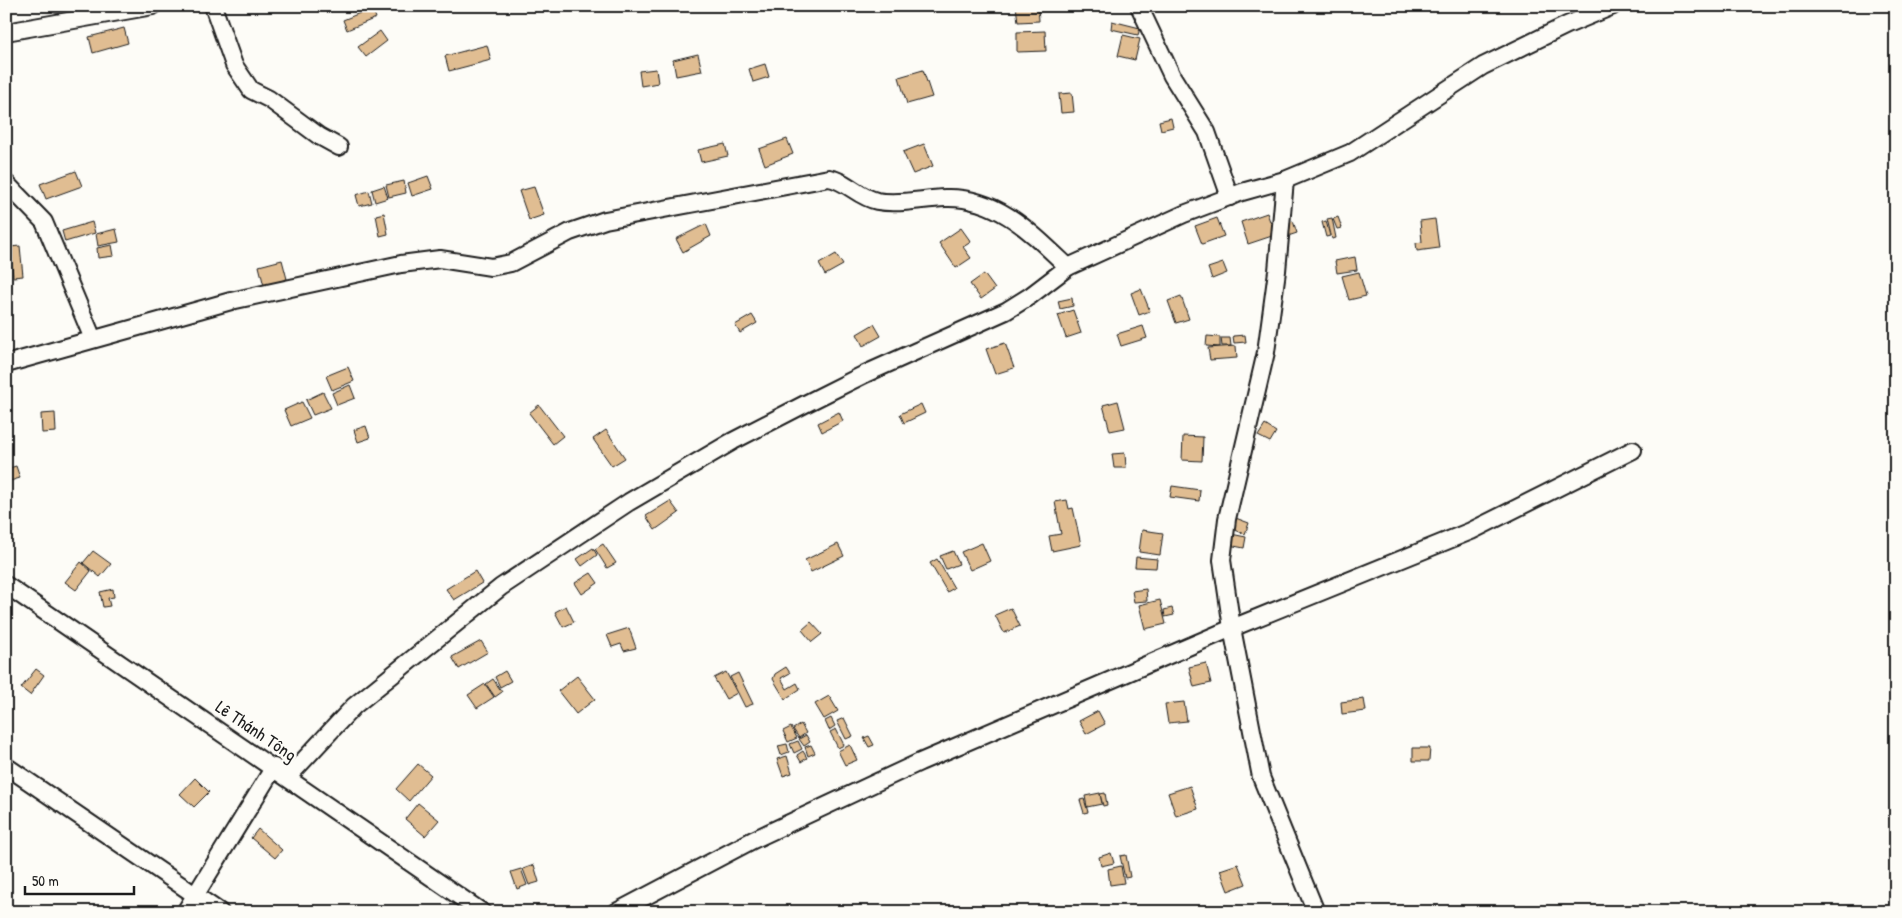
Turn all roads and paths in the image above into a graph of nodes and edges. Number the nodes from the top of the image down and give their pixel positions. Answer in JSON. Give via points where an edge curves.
{"nodes":[{"id":1,"x":153,"y":6,"type":"edge"},
{"id":2,"x":213,"y":6,"type":"edge"},
{"id":3,"x":1139,"y":6,"type":"edge"},
{"id":4,"x":1614,"y":6,"type":"edge"},
{"id":5,"x":6,"y":32,"type":"edge"},
{"id":6,"x":339,"y":147,"type":"dead end"},
{"id":7,"x":1284,"y":180,"type":"junction"},
{"id":8,"x":6,"y":184,"type":"edge"},
{"id":9,"x":1230,"y":197,"type":"junction"},
{"id":10,"x":1068,"y":267,"type":"junction"},
{"id":11,"x":94,"y":339,"type":"junction"},
{"id":12,"x":6,"y":364,"type":"edge"},
{"id":13,"x":1633,"y":450,"type":"dead end"},
{"id":14,"x":6,"y":586,"type":"edge"},
{"id":15,"x":1232,"y":628,"type":"junction"},
{"id":16,"x":6,"y":766,"type":"edge"},
{"id":17,"x":274,"y":767,"type":"junction"},
{"id":18,"x":288,"y":777,"type":"junction"},
{"id":19,"x":196,"y":895,"type":"junction"},
{"id":20,"x":185,"y":912,"type":"edge"},
{"id":21,"x":220,"y":912,"type":"edge"},
{"id":22,"x":482,"y":912,"type":"edge"},
{"id":23,"x":616,"y":912,"type":"edge"},
{"id":24,"x":1316,"y":912,"type":"edge"}],
"edges":[{"from":1,"to":5,"type":"street"},
{"from":2,"to":6,"type":"street","via":[[234,65],[251,90]]},
{"from":3,"to":9,"type":"street","via":[[1172,76],[1208,132]]},
{"from":4,"to":7,"type":"street","via":[[1483,66],[1350,153]]},
{"from":7,"to":9,"type":"street"},
{"from":7,"to":15,"type":"street","via":[[1266,352],[1223,538],[1222,560]]},
{"from":8,"to":11,"type":"street","via":[[44,222]]},
{"from":9,"to":10,"type":"street","via":[[1118,242]]},
{"from":10,"to":11,"type":"street","via":[[1034,234],[978,201],[961,198],[876,201],[858,195],[829,178],[605,220],[570,232],[501,266],[440,259],[401,264],[231,301]]},
{"from":10,"to":18,"type":"street","via":[[1006,311],[815,399],[733,441],[629,502],[486,600],[354,706]]},
{"from":11,"to":12,"type":"street"},
{"from":13,"to":15,"type":"street","via":[[1471,531]]},
{"from":14,"to":17,"type":"street","name":"Lê Thánh Tông"},
{"from":15,"to":23,"type":"street","via":[[911,766],[753,840]]},
{"from":15,"to":24,"type":"street","via":[[1261,777]]},
{"from":16,"to":19,"type":"street"},
{"from":17,"to":18,"type":"street","name":"Lê Thánh Tông"},
{"from":17,"to":19,"type":"street"},
{"from":18,"to":22,"type":"street","name":"Lê Thánh Tông"},
{"from":19,"to":20,"type":"street"},
{"from":19,"to":21,"type":"street"}]}
